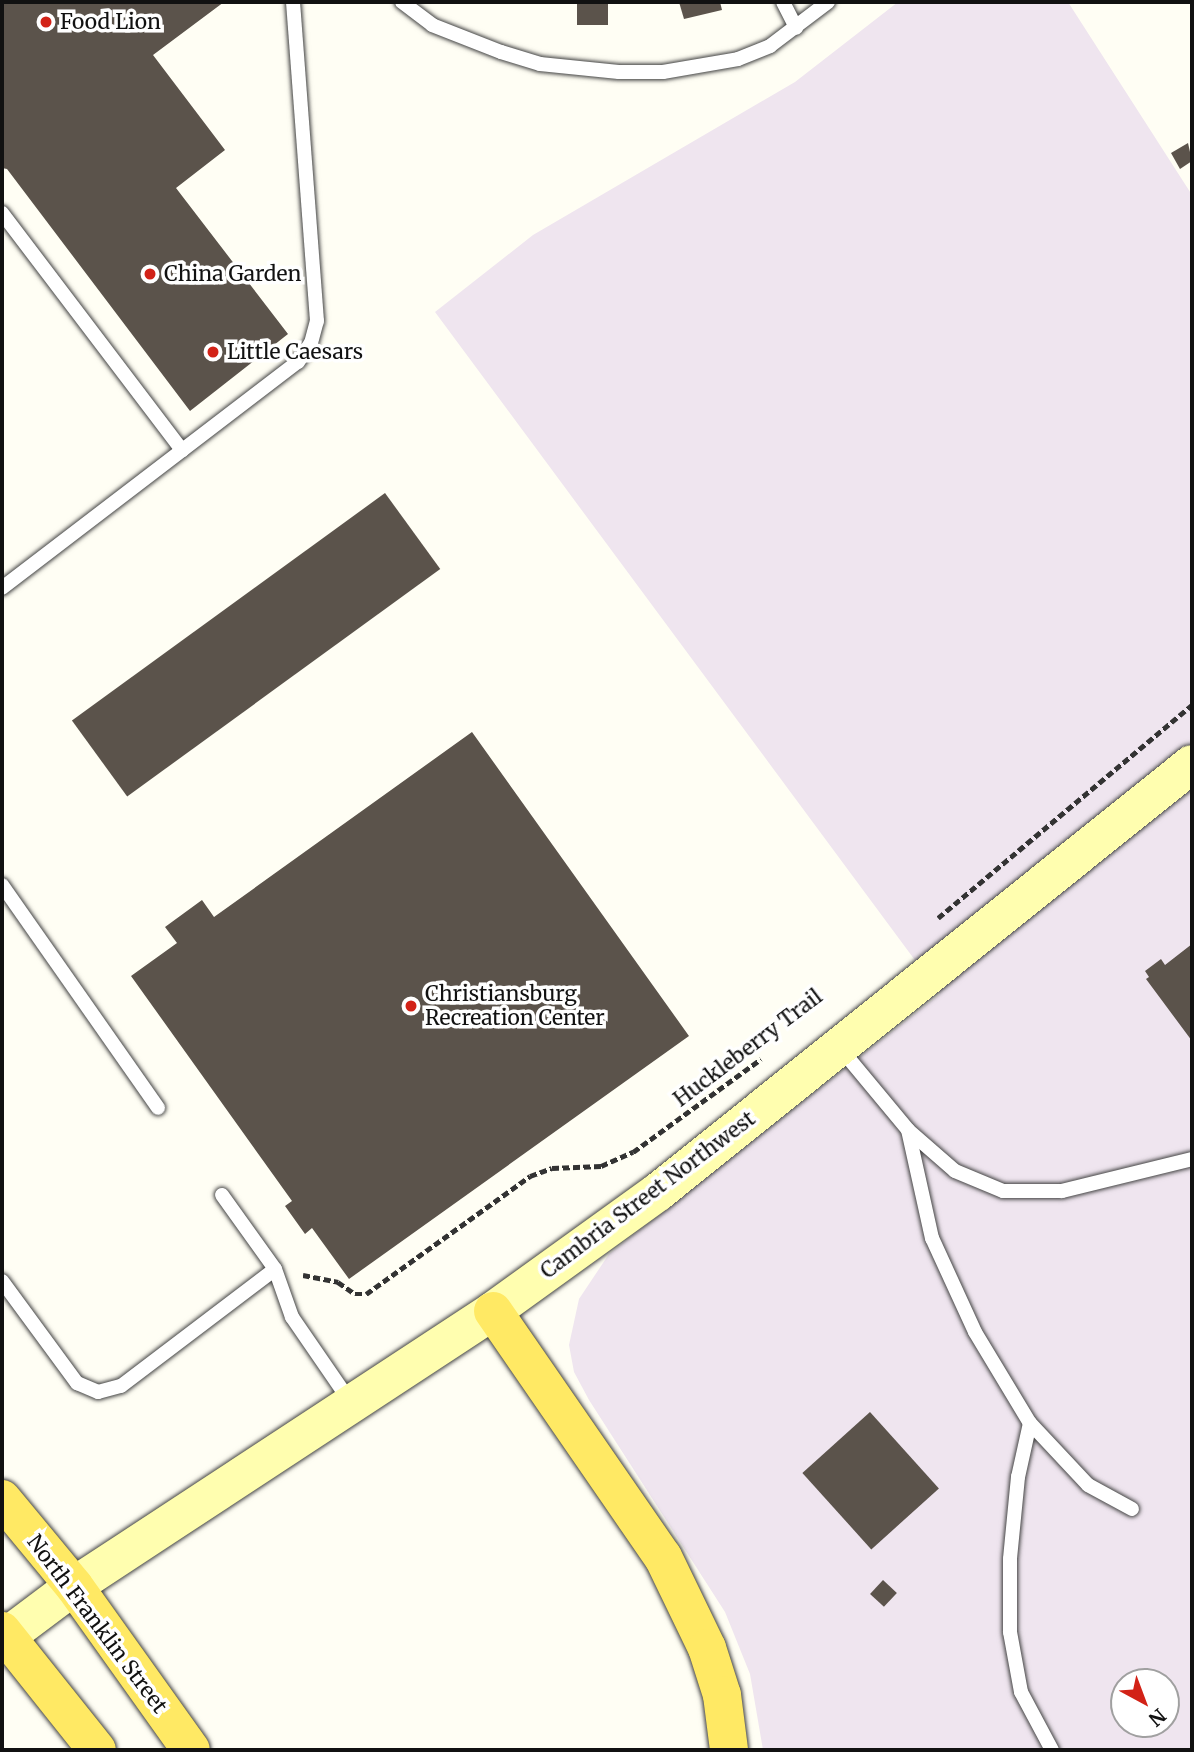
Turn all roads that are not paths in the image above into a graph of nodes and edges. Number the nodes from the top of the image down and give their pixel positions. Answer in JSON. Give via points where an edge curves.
{"nodes":[{"id":1,"x":293,"y":2,"type":"edge"},
{"id":2,"x":402,"y":2,"type":"edge"},
{"id":3,"x":783,"y":2,"type":"edge"},
{"id":4,"x":828,"y":2,"type":"edge"},
{"id":5,"x":796,"y":28,"type":"junction"},
{"id":6,"x":2,"y":213,"type":"edge"},
{"id":7,"x":182,"y":450,"type":"junction"},
{"id":8,"x":2,"y":587,"type":"edge"},
{"id":9,"x":1192,"y":764,"type":"edge"},
{"id":10,"x":2,"y":885,"type":"edge"},
{"id":11,"x":839,"y":1047,"type":"junction"},
{"id":12,"x":158,"y":1108,"type":"dead end"},
{"id":13,"x":908,"y":1130,"type":"junction"},
{"id":14,"x":1192,"y":1160,"type":"edge"},
{"id":15,"x":222,"y":1195,"type":"dead end"},
{"id":16,"x":275,"y":1269,"type":"junction"},
{"id":17,"x":2,"y":1281,"type":"edge"},
{"id":18,"x":493,"y":1311,"type":"junction"},
{"id":19,"x":352,"y":1404,"type":"junction"},
{"id":20,"x":1030,"y":1423,"type":"junction"},
{"id":21,"x":2,"y":1499,"type":"edge"},
{"id":22,"x":1132,"y":1509,"type":"dead end"},
{"id":23,"x":74,"y":1586,"type":"junction"},
{"id":24,"x":3,"y":1636,"type":"edge"},
{"id":25,"x":97,"y":1750,"type":"edge"},
{"id":26,"x":191,"y":1750,"type":"edge"},
{"id":27,"x":729,"y":1750,"type":"edge"},
{"id":28,"x":1052,"y":1750,"type":"edge"}],
"edges":[{"from":1,"to":7,"type":"lane","via":[[317,321],[299,362]]},
{"from":2,"to":5,"type":"lane","via":[[432,25],[501,52],[540,64],[595,71],[702,67],[738,59]]},
{"from":3,"to":5,"type":"lane"},
{"from":4,"to":5,"type":"lane"},
{"from":6,"to":7,"type":"lane"},
{"from":7,"to":8,"type":"lane"},
{"from":9,"to":11,"type":"street","name":"Cambria Street Northwest"},
{"from":10,"to":12,"type":"lane"},
{"from":11,"to":13,"type":"lane"},
{"from":11,"to":18,"type":"street","name":"Cambria Street Northwest","via":[[658,1192]]},
{"from":13,"to":14,"type":"lane","via":[[955,1171],[1003,1191],[1062,1191]]},
{"from":13,"to":20,"type":"lane","via":[[932,1238],[975,1332]]},
{"from":15,"to":16,"type":"lane"},
{"from":16,"to":17,"type":"lane","via":[[121,1385],[98,1392],[77,1382]]},
{"from":16,"to":19,"type":"lane","via":[[292,1317]]},
{"from":18,"to":19,"type":"street","name":"Cambria Street Northwest"},
{"from":18,"to":27,"type":"main road","via":[[663,1557],[707,1648],[722,1696]]},
{"from":19,"to":23,"type":"street","name":"Cambria Street Northwest"},
{"from":20,"to":22,"type":"lane","via":[[1088,1485]]},
{"from":20,"to":28,"type":"lane","via":[[1018,1477],[1010,1559],[1010,1632],[1021,1692]]},
{"from":21,"to":23,"type":"main road","name":"North Franklin Street"},
{"from":23,"to":24,"type":"street","name":"Cambria Street Northwest"},
{"from":23,"to":26,"type":"main road","name":"North Franklin Street"},
{"from":24,"to":25,"type":"main road"}]}
